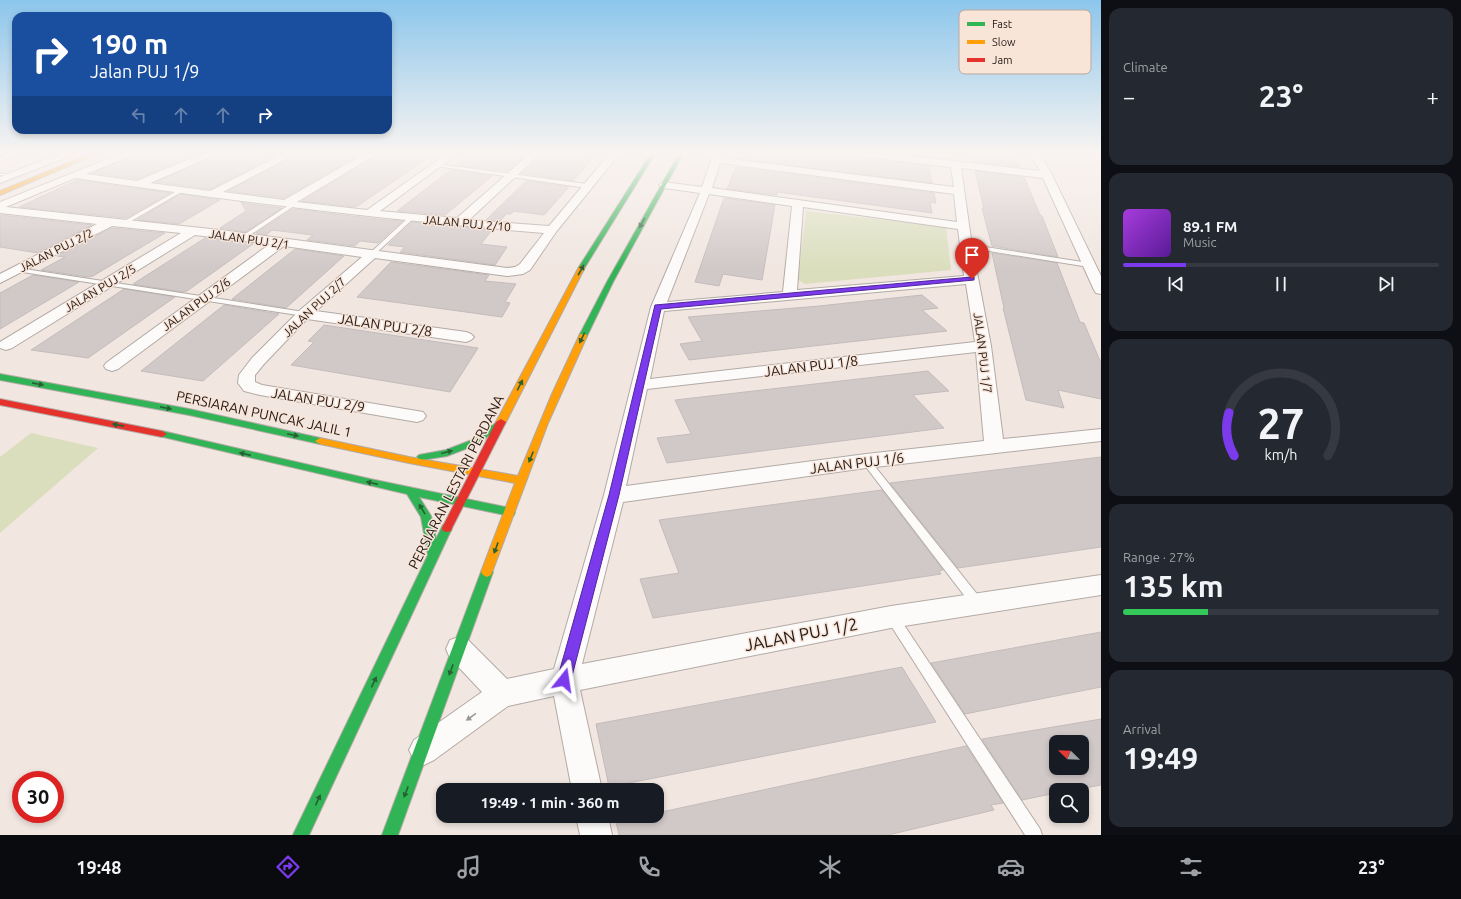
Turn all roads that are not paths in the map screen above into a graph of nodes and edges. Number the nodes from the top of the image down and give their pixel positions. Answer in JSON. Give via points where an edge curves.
{"nodes":[{"id":1,"x":35,"y":191,"type":"edge"},
{"id":2,"x":180,"y":191,"type":"edge"},
{"id":3,"x":192,"y":191,"type":"edge"},
{"id":4,"x":218,"y":191,"type":"edge"},
{"id":5,"x":310,"y":191,"type":"edge"},
{"id":6,"x":401,"y":191,"type":"edge"},
{"id":7,"x":494,"y":191,"type":"edge"},
{"id":8,"x":583,"y":191,"type":"edge"},
{"id":9,"x":629,"y":191,"type":"edge"},
{"id":10,"x":660,"y":191,"type":"edge"},
{"id":11,"x":706,"y":191,"type":"edge"},
{"id":12,"x":713,"y":191,"type":"edge"},
{"id":13,"x":952,"y":191,"type":"edge"},
{"id":14,"x":1054,"y":191,"type":"edge"},
{"id":15,"x":959,"y":192,"type":"joint"},
{"id":16,"x":214,"y":193,"type":"junction"},
{"id":17,"x":290,"y":203,"type":"junction"},
{"id":18,"x":798,"y":203,"type":"junction"},
{"id":19,"x":0,"y":206,"type":"edge"},
{"id":20,"x":0,"y":210,"type":"edge"},
{"id":21,"x":371,"y":212,"type":"junction"},
{"id":22,"x":411,"y":218,"type":"junction"},
{"id":23,"x":118,"y":222,"type":"junction"},
{"id":24,"x":459,"y":223,"type":"junction"},
{"id":25,"x":964,"y":226,"type":"junction"},
{"id":26,"x":552,"y":230,"type":"junction"},
{"id":27,"x":193,"y":231,"type":"junction"},
{"id":28,"x":242,"y":238,"type":"junction"},
{"id":29,"x":280,"y":243,"type":"junction"},
{"id":30,"x":966,"y":246,"type":"junction"},
{"id":31,"x":371,"y":255,"type":"junction"},
{"id":32,"x":0,"y":265,"type":"edge"},
{"id":33,"x":1089,"y":265,"type":"junction"},
{"id":34,"x":20,"y":269,"type":"junction"},
{"id":35,"x":0,"y":278,"type":"edge"},
{"id":36,"x":972,"y":279,"type":"junction"},
{"id":37,"x":108,"y":283,"type":"junction"},
{"id":38,"x":1101,"y":290,"type":"edge"},
{"id":39,"x":790,"y":294,"type":"junction"},
{"id":40,"x":202,"y":300,"type":"junction"},
{"id":41,"x":658,"y":307,"type":"junction"},
{"id":42,"x":304,"y":314,"type":"junction"},
{"id":43,"x":466,"y":337,"type":"dead end"},
{"id":44,"x":6,"y":345,"type":"dead end"},
{"id":45,"x":983,"y":346,"type":"junction"},
{"id":46,"x":258,"y":362,"type":"joint"},
{"id":47,"x":112,"y":366,"type":"dead end"},
{"id":48,"x":0,"y":377,"type":"edge"},
{"id":49,"x":640,"y":385,"type":"junction"},
{"id":50,"x":0,"y":402,"type":"edge"},
{"id":51,"x":417,"y":416,"type":"dead end"},
{"id":52,"x":503,"y":420,"type":"junction"},
{"id":53,"x":1101,"y":435,"type":"edge"},
{"id":54,"x":994,"y":446,"type":"junction"},
{"id":55,"x":409,"y":460,"type":"junction"},
{"id":56,"x":866,"y":461,"type":"junction"},
{"id":57,"x":476,"y":472,"type":"junction"},
{"id":58,"x":521,"y":480,"type":"junction"},
{"id":59,"x":410,"y":491,"type":"junction"},
{"id":60,"x":614,"y":495,"type":"junction"},
{"id":61,"x":460,"y":502,"type":"junction"},
{"id":62,"x":510,"y":512,"type":"junction"},
{"id":63,"x":434,"y":556,"type":"junction"},
{"id":64,"x":1101,"y":585,"type":"edge"},
{"id":65,"x":977,"y":603,"type":"junction"},
{"id":66,"x":891,"y":617,"type":"junction"},
{"id":67,"x":459,"y":649,"type":"junction"},
{"id":68,"x":564,"y":680,"type":"junction"},
{"id":69,"x":502,"y":694,"type":"junction"},
{"id":70,"x":421,"y":752,"type":"junction"},
{"id":71,"x":585,"y":783,"type":"edge"},
{"id":72,"x":593,"y":823,"type":"edge"},
{"id":73,"x":302,"y":835,"type":"edge"},
{"id":74,"x":390,"y":835,"type":"edge"},
{"id":75,"x":596,"y":835,"type":"edge"},
{"id":76,"x":1034,"y":835,"type":"edge"}],
"edges":[{"from":1,"to":19,"type":"street"},
{"from":2,"to":23,"type":"lane"},
{"from":3,"to":16,"type":"street","name":"JALAN PUJ 2/10"},
{"from":4,"to":16,"type":"street"},
{"from":5,"to":17,"type":"street"},
{"from":6,"to":21,"type":"street"},
{"from":7,"to":24,"type":"street"},
{"from":8,"to":26,"type":"street","name":"JALAN PUJ 2/1"},
{"from":52,"to":9,"type":"main road","name":"PERSIARAN LESTARI PERDANA","one_way":true,"via":[[552,322],[593,248]]},
{"from":10,"to":58,"type":"main road","one_way":true,"via":[[569,364]]},
{"from":11,"to":41,"type":"street"},
{"from":12,"to":18,"type":"street"},
{"from":13,"to":15,"type":"street"},
{"from":14,"to":33,"type":"street"},
{"from":15,"to":25,"type":"street","name":"JALAN PUJ 1/7"},
{"from":16,"to":17,"type":"street","name":"JALAN PUJ 2/10"},
{"from":17,"to":21,"type":"street","name":"JALAN PUJ 2/10"},
{"from":17,"to":28,"type":"lane"},
{"from":18,"to":25,"type":"street"},
{"from":18,"to":39,"type":"street"},
{"from":20,"to":23,"type":"street","name":"JALAN PUJ 2/1"},
{"from":21,"to":22,"type":"street","name":"JALAN PUJ 2/10"},
{"from":22,"to":24,"type":"street","name":"JALAN PUJ 2/10"},
{"from":22,"to":31,"type":"lane"},
{"from":23,"to":27,"type":"street","name":"JALAN PUJ 2/1"},
{"from":23,"to":34,"type":"street","name":"JALAN PUJ 2/2"},
{"from":24,"to":26,"type":"street","name":"JALAN PUJ 2/10"},
{"from":25,"to":30,"type":"street","name":"JALAN PUJ 1/7"},
{"from":26,"to":31,"type":"street","name":"JALAN PUJ 2/1","via":[[525,267],[518,270],[498,272]]},
{"from":27,"to":28,"type":"street","name":"JALAN PUJ 2/1"},
{"from":27,"to":37,"type":"street","name":"JALAN PUJ 2/5"},
{"from":28,"to":29,"type":"street","name":"JALAN PUJ 2/1"},
{"from":29,"to":31,"type":"street","name":"JALAN PUJ 2/1"},
{"from":29,"to":40,"type":"street","name":"JALAN PUJ 2/6"},
{"from":30,"to":33,"type":"lane"},
{"from":30,"to":36,"type":"street","name":"JALAN PUJ 1/7"},
{"from":31,"to":42,"type":"street","name":"JALAN PUJ 2/7"},
{"from":32,"to":34,"type":"street"},
{"from":33,"to":38,"type":"street"},
{"from":34,"to":35,"type":"street","name":"JALAN PUJ 2/2"},
{"from":34,"to":37,"type":"lane"},
{"from":36,"to":39,"type":"street"},
{"from":36,"to":45,"type":"street","name":"JALAN PUJ 1/7"},
{"from":37,"to":40,"type":"lane"},
{"from":37,"to":44,"type":"street","name":"JALAN PUJ 2/5"},
{"from":39,"to":41,"type":"street"},
{"from":40,"to":42,"type":"lane"},
{"from":40,"to":47,"type":"street","name":"JALAN PUJ 2/6"},
{"from":41,"to":49,"type":"street"},
{"from":42,"to":43,"type":"street","name":"JALAN PUJ 2/8"},
{"from":42,"to":46,"type":"street","name":"JALAN PUJ 2/7"},
{"from":45,"to":49,"type":"street","name":"JALAN PUJ 1/8"},
{"from":45,"to":54,"type":"street","name":"JALAN PUJ 1/7"},
{"from":46,"to":51,"type":"street","name":"JALAN PUJ 2/9","via":[[247,375],[246,383],[260,390]]},
{"from":48,"to":55,"type":"main road","name":"PERSIARAN PUNCAK JALIL 1","one_way":true,"via":[[189,412]]},
{"from":49,"to":60,"type":"street"},
{"from":59,"to":50,"type":"main road","one_way":true,"via":[[153,432]]},
{"from":55,"to":52,"type":"main road","one_way":true,"via":[[447,453],[475,442]]},
{"from":52,"to":57,"type":"main road","name":"PERSIARAN LESTARI PERDANA"},
{"from":53,"to":54,"type":"street","name":"JALAN PUJ 1/6"},
{"from":54,"to":56,"type":"street","name":"JALAN PUJ 1/6"},
{"from":55,"to":57,"type":"main road","name":"PERSIARAN PUNCAK JALIL 1"},
{"from":56,"to":60,"type":"street","name":"JALAN PUJ 1/6"},
{"from":56,"to":65,"type":"lane"},
{"from":57,"to":58,"type":"main road","name":"PERSIARAN PUNCAK JALIL 1"},
{"from":57,"to":61,"type":"main road","name":"PERSIARAN LESTARI PERDANA"},
{"from":58,"to":62,"type":"main road"},
{"from":59,"to":61,"type":"main road"},
{"from":63,"to":59,"type":"main road","one_way":true,"via":[[426,516]]},
{"from":60,"to":68,"type":"street"},
{"from":61,"to":62,"type":"main road"},
{"from":61,"to":63,"type":"main road","name":"PERSIARAN LESTARI PERDANA"},
{"from":62,"to":67,"type":"main road","one_way":true},
{"from":73,"to":63,"type":"main road","name":"PERSIARAN LESTARI PERDANA","one_way":true},
{"from":64,"to":65,"type":"street","name":"JALAN PUJ 1/2"},
{"from":65,"to":66,"type":"street","name":"JALAN PUJ 1/2"},
{"from":66,"to":68,"type":"street","name":"JALAN PUJ 1/2"},
{"from":66,"to":76,"type":"lane"},
{"from":67,"to":69,"type":"street"},
{"from":67,"to":70,"type":"main road","one_way":true},
{"from":68,"to":69,"type":"street","name":"JALAN PUJ 1/2"},
{"from":68,"to":71,"type":"street"},
{"from":69,"to":70,"type":"street","name":"JALAN PUJ 1/2","one_way":true},
{"from":70,"to":74,"type":"main road","one_way":true},
{"from":72,"to":75,"type":"street"}]}
